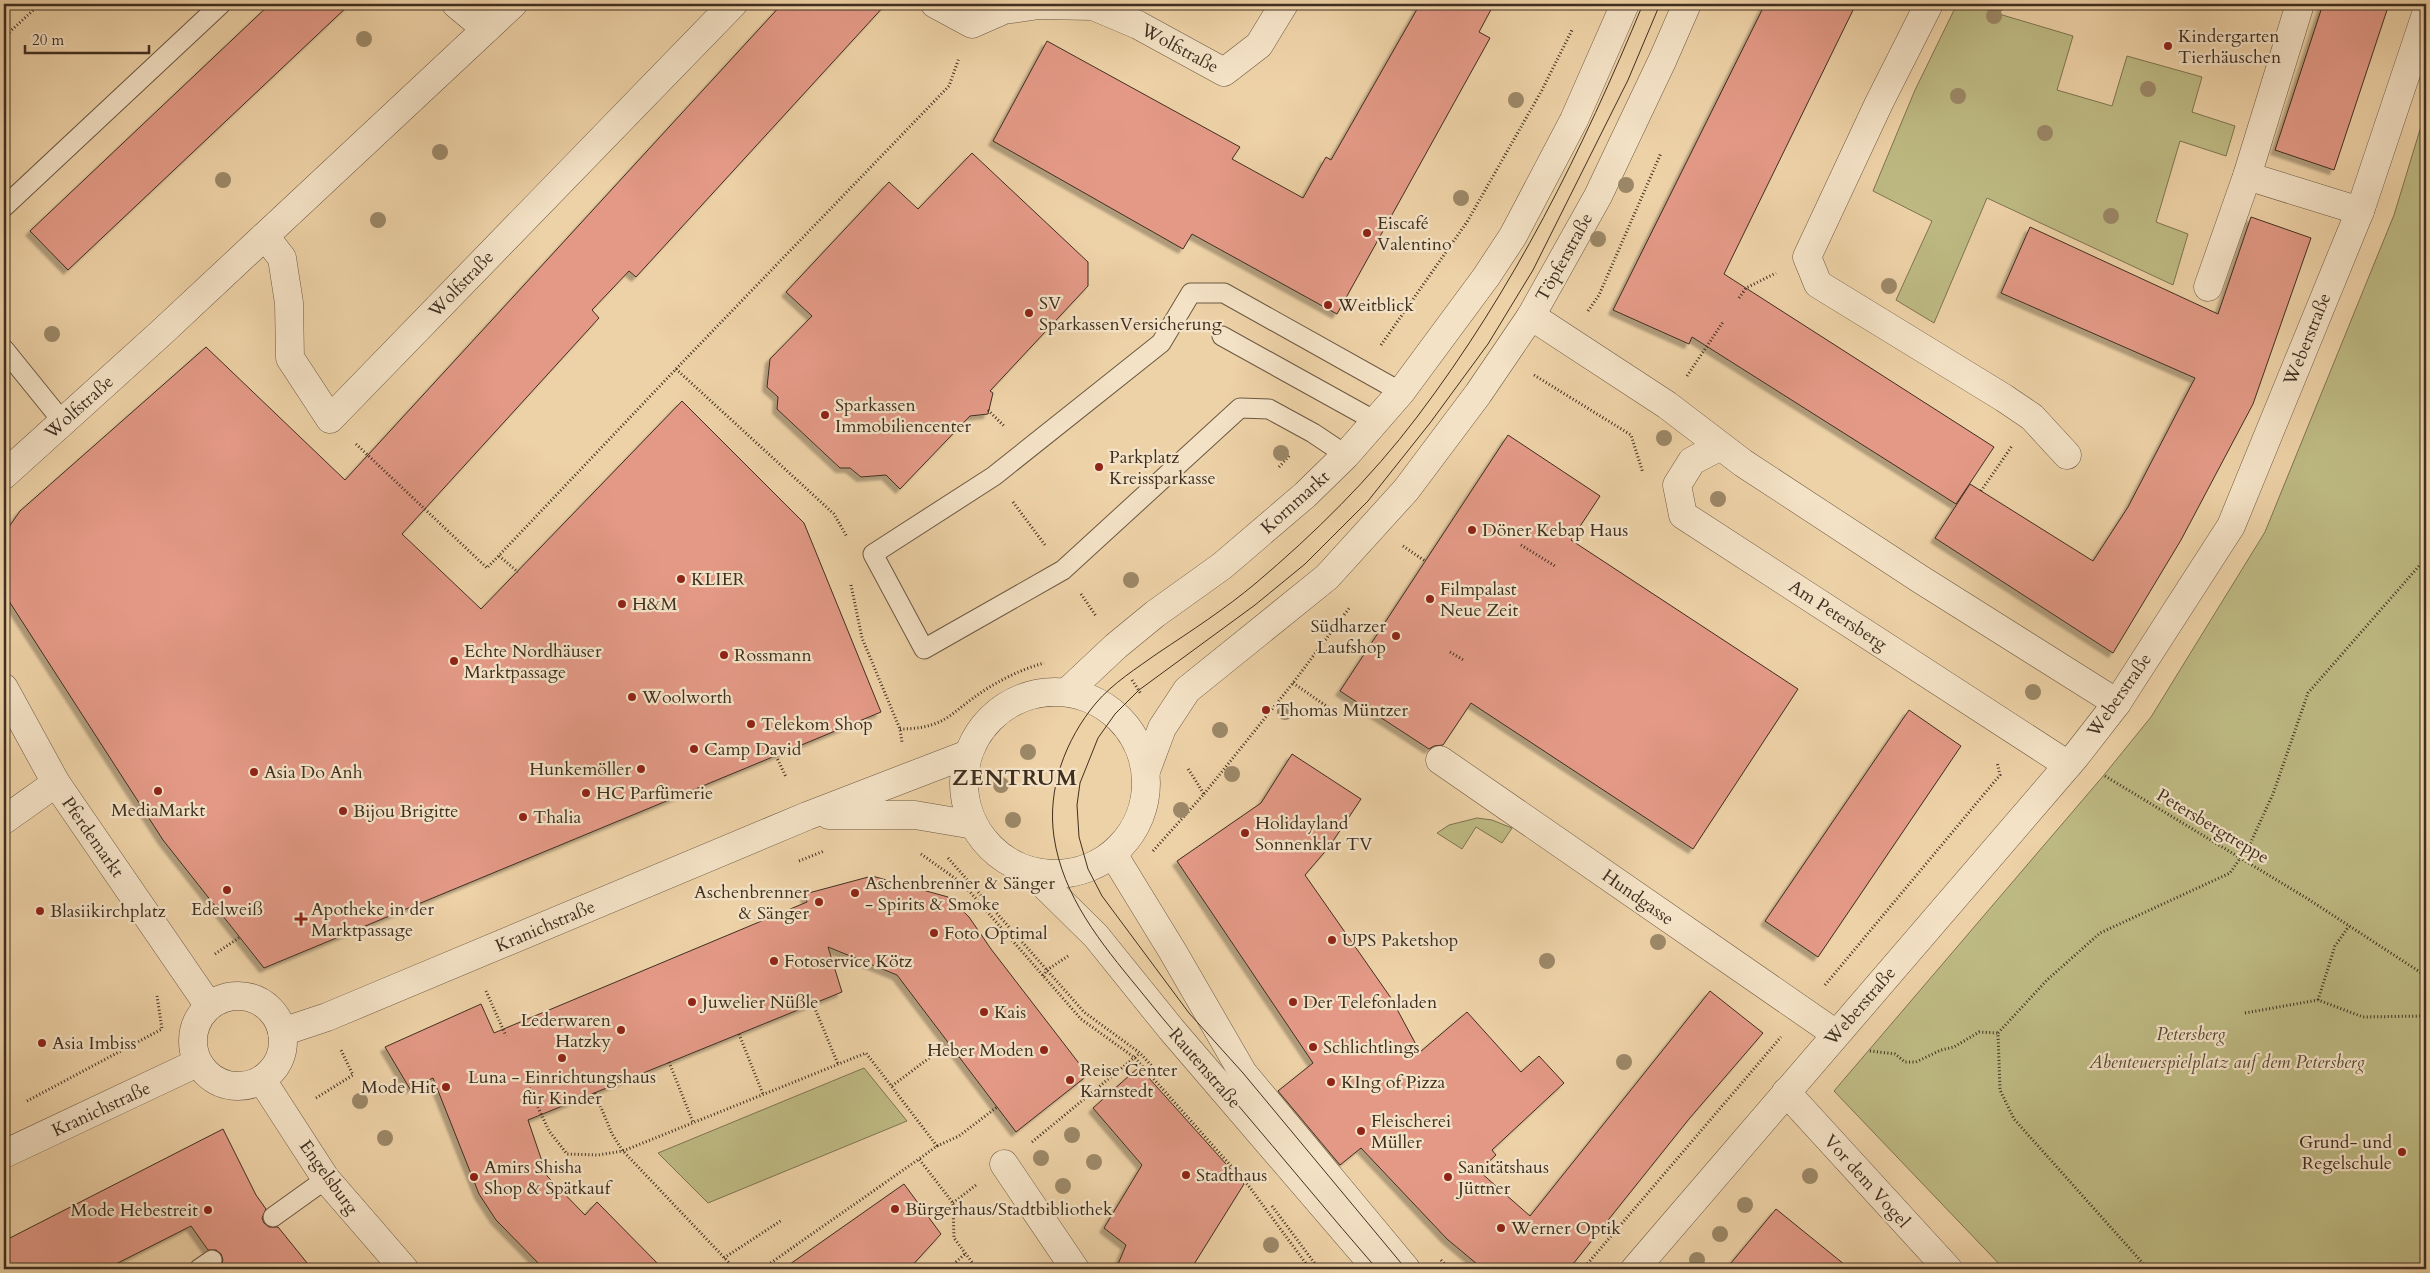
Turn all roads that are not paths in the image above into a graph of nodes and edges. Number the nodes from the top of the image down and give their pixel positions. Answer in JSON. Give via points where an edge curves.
{"nodes":[{"id":1,"x":221,"y":4,"type":"edge"},
{"id":2,"x":456,"y":4,"type":"edge"},
{"id":3,"x":513,"y":4,"type":"edge"},
{"id":4,"x":732,"y":4,"type":"edge"},
{"id":5,"x":935,"y":4,"type":"edge"},
{"id":6,"x":1284,"y":4,"type":"edge"},
{"id":7,"x":1624,"y":4,"type":"edge"},
{"id":8,"x":1686,"y":4,"type":"edge"},
{"id":9,"x":1929,"y":4,"type":"edge"},
{"id":10,"x":2300,"y":4,"type":"edge"},
{"id":11,"x":2426,"y":14,"type":"edge"},
{"id":12,"x":486,"y":29,"type":"junction"},
{"id":13,"x":2247,"y":176,"type":"junction"},
{"id":14,"x":4,"y":207,"type":"edge"},
{"id":15,"x":2360,"y":211,"type":"junction"},
{"id":16,"x":265,"y":236,"type":"junction"},
{"id":17,"x":2208,"y":287,"type":"dead end"},
{"id":18,"x":1531,"y":316,"type":"junction"},
{"id":19,"x":1222,"y":336,"type":"dead end"},
{"id":20,"x":4,"y":349,"type":"edge"},
{"id":21,"x":1401,"y":392,"type":"junction"},
{"id":22,"x":63,"y":422,"type":"junction"},
{"id":23,"x":1377,"y":422,"type":"junction"},
{"id":24,"x":1719,"y":447,"type":"junction"},
{"id":25,"x":1346,"y":455,"type":"junction"},
{"id":26,"x":2067,"y":455,"type":"dead end"},
{"id":27,"x":4,"y":475,"type":"edge"},
{"id":28,"x":4,"y":688,"type":"edge"},
{"id":29,"x":1067,"y":692,"type":"junction"},
{"id":30,"x":2117,"y":703,"type":"junction"},
{"id":31,"x":968,"y":754,"type":"junction"},
{"id":32,"x":1440,"y":760,"type":"dead end"},
{"id":33,"x":2068,"y":765,"type":"junction"},
{"id":34,"x":1146,"y":771,"type":"junction"},
{"id":35,"x":56,"y":783,"type":"junction"},
{"id":36,"x":807,"y":816,"type":"junction"},
{"id":37,"x":4,"y":820,"type":"edge"},
{"id":38,"x":974,"y":825,"type":"junction"},
{"id":39,"x":1113,"y":854,"type":"junction"},
{"id":40,"x":1030,"y":871,"type":"junction"},
{"id":41,"x":209,"y":1006,"type":"junction"},
{"id":42,"x":282,"y":1032,"type":"junction"},
{"id":43,"x":1836,"y":1034,"type":"junction"},
{"id":44,"x":198,"y":1063,"type":"junction"},
{"id":45,"x":262,"y":1080,"type":"junction"},
{"id":46,"x":1786,"y":1092,"type":"junction"},
{"id":47,"x":4,"y":1154,"type":"edge"},
{"id":48,"x":1004,"y":1164,"type":"road end"},
{"id":49,"x":326,"y":1179,"type":"junction"},
{"id":50,"x":273,"y":1217,"type":"dead end"},
{"id":51,"x":404,"y":1269,"type":"edge"},
{"id":52,"x":1074,"y":1269,"type":"edge"},
{"id":53,"x":1377,"y":1269,"type":"edge"},
{"id":54,"x":1406,"y":1269,"type":"edge"},
{"id":55,"x":1635,"y":1269,"type":"edge"},
{"id":56,"x":1948,"y":1269,"type":"edge"}],
"edges":[{"from":1,"to":14,"type":"lane"},
{"from":2,"to":12,"type":"street"},
{"from":3,"to":12,"type":"street","name":"Wolfstraße"},
{"from":4,"to":16,"type":"street","name":"Wolfstraße","via":[[330,419],[290,358],[289,303],[282,258]]},
{"from":5,"to":6,"type":"street","name":"Wolfstraße","via":[[972,24],[1004,10],[1039,5],[1094,6],[1138,25],[1224,72],[1259,45]]},
{"from":7,"to":21,"type":"street","name":"Kornmarkt","via":[[1574,120],[1513,236]]},
{"from":8,"to":18,"type":"street","name":"Töpferstraße","via":[[1598,196]]},
{"from":9,"to":26,"type":"street","via":[[1878,103],[1807,257],[1818,284],[2032,417]]},
{"from":10,"to":13,"type":"street"},
{"from":11,"to":15,"type":"street","name":"Weberstraße"},
{"from":12,"to":16,"type":"street","name":"Wolfstraße"},
{"from":13,"to":15,"type":"street"},
{"from":13,"to":17,"type":"street"},
{"from":15,"to":30,"type":"street","name":"Weberstraße","via":[[2231,526]]},
{"from":16,"to":22,"type":"street","name":"Wolfstraße"},
{"from":18,"to":24,"type":"street","via":[[1667,405]]},
{"from":18,"to":34,"type":"street","name":"Töpferstraße","via":[[1406,490],[1327,577],[1188,690],[1162,728]]},
{"from":19,"to":23,"type":"lane"},
{"from":20,"to":22,"type":"lane"},
{"from":21,"to":23,"type":"street","name":"Kornmarkt"},
{"from":21,"to":25,"type":"lane","via":[[1224,293],[1190,293],[1161,343],[994,476],[873,554],[924,649],[1063,570],[1240,408],[1269,409]]},
{"from":22,"to":27,"type":"street","name":"Wolfstraße"},
{"from":23,"to":25,"type":"street","name":"Kornmarkt"},
{"from":24,"to":30,"type":"street"},
{"from":24,"to":33,"type":"street","name":"Am Petersberg","via":[[1692,461],[1677,485],[1683,515]]},
{"from":25,"to":29,"type":"street","name":"Kornmarkt","via":[[1222,566],[1155,614]]},
{"from":28,"to":35,"type":"street","name":"Pferdemarkt"},
{"from":29,"to":31,"type":"street","via":[[1040,693],[1017,700],[995,714]]},
{"from":29,"to":34,"type":"street","via":[[1096,702],[1115,714],[1136,742]]},
{"from":30,"to":33,"type":"street","name":"Weberstraße"},
{"from":31,"to":36,"type":"street","name":"Kranichstraße"},
{"from":31,"to":38,"type":"street","via":[[964,792]]},
{"from":32,"to":43,"type":"street","name":"Hundgasse"},
{"from":33,"to":43,"type":"street","name":"Weberstraße"},
{"from":34,"to":39,"type":"street","via":[[1144,804],[1133,831]]},
{"from":35,"to":37,"type":"street"},
{"from":35,"to":41,"type":"street","name":"Pferdemarkt"},
{"from":36,"to":38,"type":"street","name":"Kranichstraße","via":[[920,815]]},
{"from":36,"to":42,"type":"street","name":"Kranichstraße","via":[[327,1017]]},
{"from":38,"to":40,"type":"street","via":[[999,856]]},
{"from":39,"to":40,"type":"street","via":[[1088,869],[1065,874]]},
{"from":39,"to":54,"type":"street","name":"Rautenstraße","via":[[1243,1073]]},
{"from":40,"to":53,"type":"street","name":"Rautenstraße","via":[[1096,936],[1171,1029]]},
{"from":41,"to":42,"type":"street","via":[[223,998],[239,996],[254,999],[267,1007]]},
{"from":41,"to":44,"type":"street","via":[[199,1017],[193,1032],[192,1048]]},
{"from":42,"to":45,"type":"street","via":[[280,1059]]},
{"from":43,"to":46,"type":"street","name":"Weberstraße"},
{"from":44,"to":45,"type":"street","via":[[207,1075],[221,1084],[236,1087]]},
{"from":44,"to":47,"type":"street","name":"Kranichstraße"},
{"from":45,"to":49,"type":"street","name":"Engelsburg"},
{"from":46,"to":55,"type":"street","name":"Weberstraße"},
{"from":46,"to":56,"type":"street","name":"Vor dem Vogel"},
{"from":48,"to":52,"type":"street"},
{"from":49,"to":50,"type":"lane"},
{"from":49,"to":51,"type":"street","name":"Engelsburg"}]}
